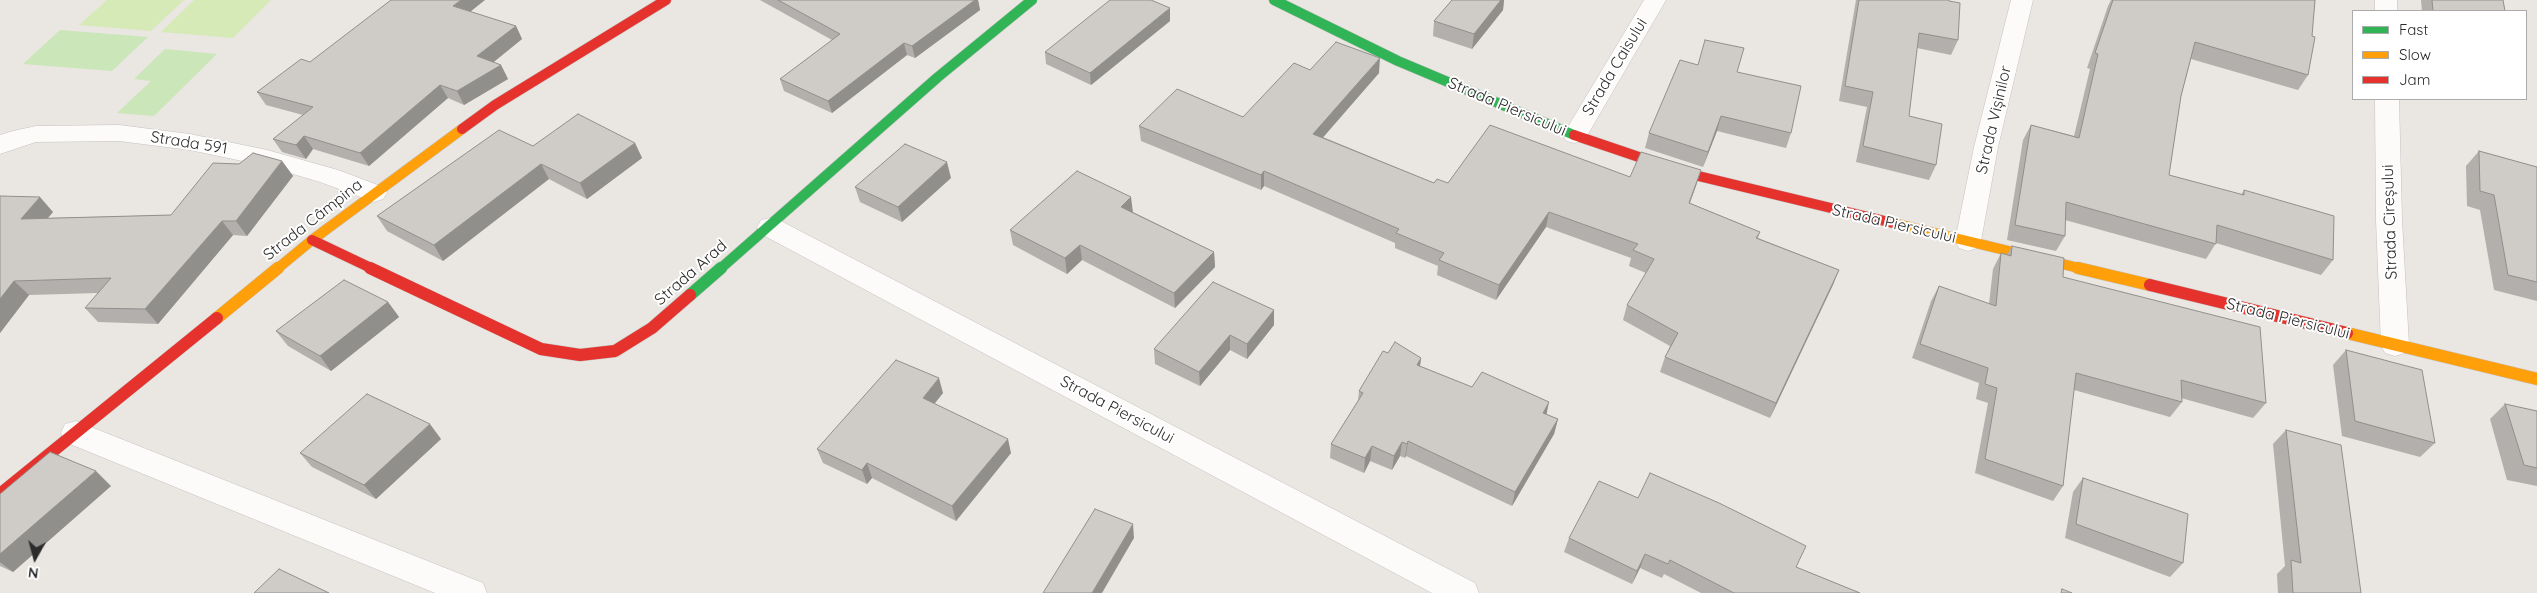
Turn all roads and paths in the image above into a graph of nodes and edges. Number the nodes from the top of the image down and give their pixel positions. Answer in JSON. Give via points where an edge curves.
{"nodes":[{"id":1,"x":666,"y":0,"type":"edge"},
{"id":2,"x":1032,"y":0,"type":"edge"},
{"id":3,"x":1274,"y":0,"type":"edge"},
{"id":4,"x":1655,"y":0,"type":"edge"},
{"id":5,"x":2022,"y":0,"type":"edge"},
{"id":6,"x":2387,"y":100,"type":"edge"},
{"id":7,"x":1575,"y":135,"type":"junction"},
{"id":8,"x":0,"y":146,"type":"edge"},
{"id":9,"x":374,"y":193,"type":"junction"},
{"id":10,"x":770,"y":227,"type":"junction"},
{"id":11,"x":312,"y":240,"type":"junction"},
{"id":12,"x":1968,"y":241,"type":"junction"},
{"id":13,"x":2395,"y":345,"type":"junction"},
{"id":14,"x":2537,"y":379,"type":"edge"},
{"id":15,"x":76,"y":433,"type":"junction"},
{"id":16,"x":0,"y":494,"type":"edge"},
{"id":17,"x":471,"y":593,"type":"edge"},
{"id":18,"x":1463,"y":593,"type":"edge"}],
"edges":[{"from":1,"to":9,"type":"street","name":"Strada Câmpina","via":[[495,105]]},
{"from":2,"to":10,"type":"street","name":"Strada Arad","via":[[938,76]]},
{"from":3,"to":7,"type":"street","name":"Strada Piersicului","via":[[1398,61]]},
{"from":4,"to":7,"type":"street","name":"Strada Caisului"},
{"from":5,"to":12,"type":"street","name":"Strada Vișinilor","via":[[1986,147]]},
{"from":6,"to":13,"type":"street","name":"Strada Cireșului"},
{"from":7,"to":12,"type":"street","name":"Strada Piersicului","via":[[1686,173]]},
{"from":8,"to":9,"type":"street","name":"Strada 591","via":[[13,139],[36,134],[119,133],[190,142],[267,158]]},
{"from":9,"to":11,"type":"street","name":"Strada Câmpina"},
{"from":10,"to":11,"type":"street","name":"Strada Arad","via":[[652,328],[615,351],[580,355],[541,349]]},
{"from":10,"to":18,"type":"street","name":"Strada Piersicului"},
{"from":11,"to":15,"type":"street","name":"Strada Câmpina"},
{"from":12,"to":13,"type":"street","name":"Strada Piersicului"},
{"from":13,"to":14,"type":"street","name":"Strada Piersicului"},
{"from":15,"to":16,"type":"street","name":"Strada Câmpina"},
{"from":15,"to":17,"type":"street"}]}
